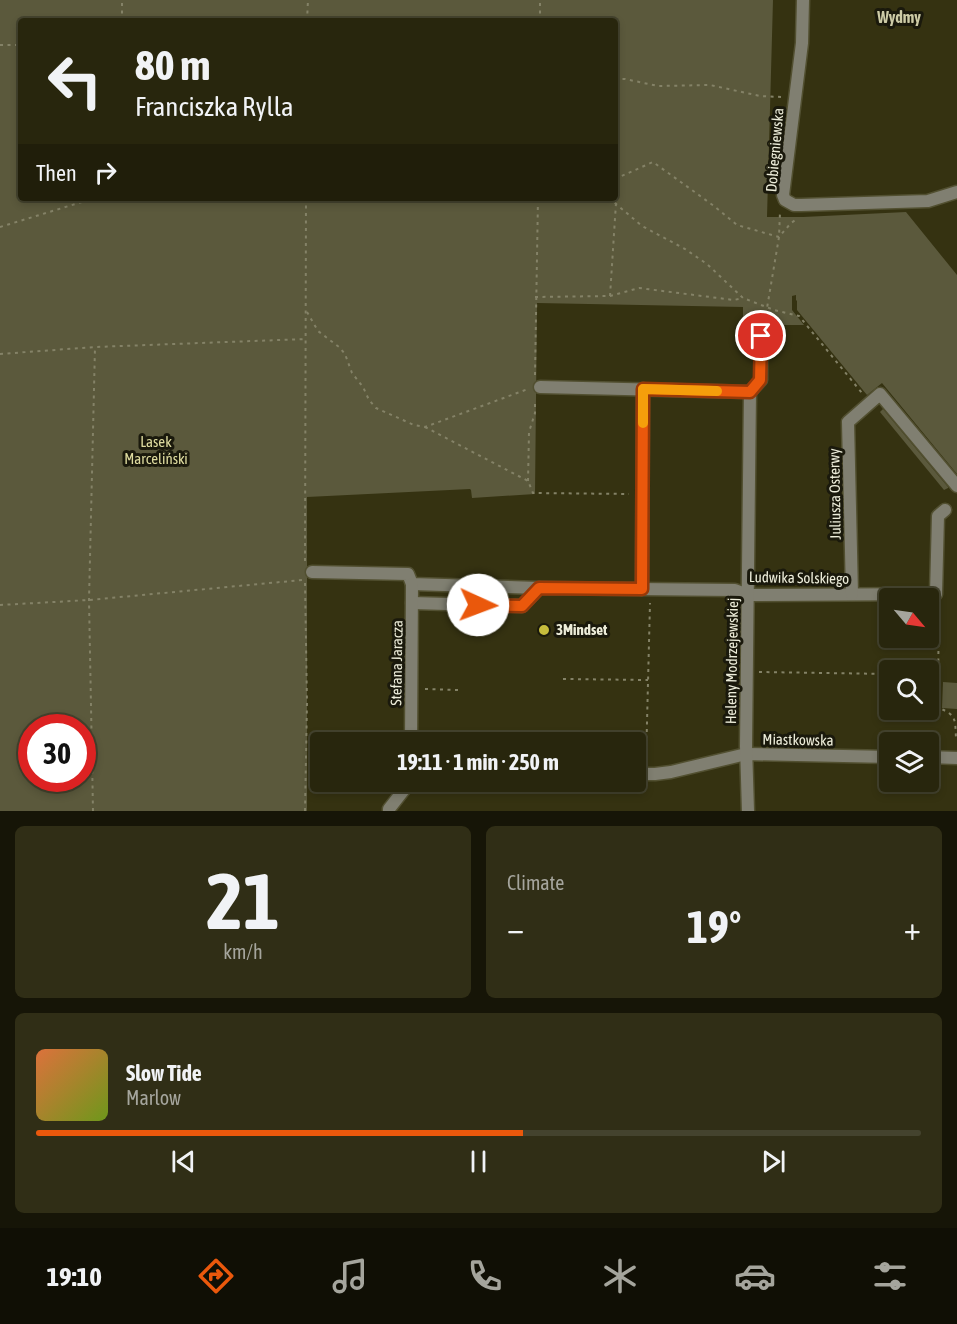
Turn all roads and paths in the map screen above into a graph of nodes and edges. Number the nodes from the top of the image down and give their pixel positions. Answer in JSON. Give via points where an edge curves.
{"nodes":[{"id":1,"x":122,"y":0,"type":"edge"},
{"id":2,"x":308,"y":0,"type":"edge"},
{"id":3,"x":540,"y":0,"type":"edge"},
{"id":4,"x":803,"y":0,"type":"edge"},
{"id":5,"x":122,"y":18,"type":"edge"},
{"id":6,"x":307,"y":18,"type":"edge"},
{"id":7,"x":540,"y":18,"type":"edge"},
{"id":8,"x":0,"y":45,"type":"edge"},
{"id":9,"x":18,"y":45,"type":"edge"},
{"id":10,"x":618,"y":79,"type":"edge"},
{"id":11,"x":795,"y":98,"type":"junction"},
{"id":12,"x":618,"y":178,"type":"edge"},
{"id":13,"x":957,"y":192,"type":"edge"},
{"id":14,"x":783,"y":195,"type":"junction"},
{"id":15,"x":85,"y":201,"type":"edge"},
{"id":16,"x":306,"y":201,"type":"edge"},
{"id":17,"x":538,"y":201,"type":"edge"},
{"id":18,"x":613,"y":201,"type":"edge"},
{"id":19,"x":616,"y":203,"type":"junction"},
{"id":20,"x":0,"y":227,"type":"edge"},
{"id":21,"x":779,"y":237,"type":"junction"},
{"id":22,"x":610,"y":296,"type":"junction"},
{"id":23,"x":535,"y":297,"type":"junction"},
{"id":24,"x":743,"y":298,"type":"junction"},
{"id":25,"x":767,"y":307,"type":"junction"},
{"id":26,"x":306,"y":309,"type":"junction"},
{"id":27,"x":766,"y":314,"type":"dead end"},
{"id":28,"x":761,"y":336,"type":"dead end"},
{"id":29,"x":306,"y":339,"type":"junction"},
{"id":30,"x":95,"y":347,"type":"junction"},
{"id":31,"x":0,"y":354,"type":"edge"},
{"id":32,"x":537,"y":387,"type":"junction"},
{"id":33,"x":643,"y":389,"type":"junction"},
{"id":34,"x":750,"y":392,"type":"junction"},
{"id":35,"x":868,"y":400,"type":"junction"},
{"id":36,"x":425,"y":427,"type":"junction"},
{"id":37,"x":528,"y":481,"type":"junction"},
{"id":38,"x":957,"y":486,"type":"edge"},
{"id":39,"x":642,"y":494,"type":"junction"},
{"id":40,"x":945,"y":510,"type":"dead end"},
{"id":41,"x":308,"y":576,"type":"junction"},
{"id":42,"x":412,"y":584,"type":"junction"},
{"id":43,"x":539,"y":588,"type":"junction"},
{"id":44,"x":646,"y":593,"type":"junction"},
{"id":45,"x":852,"y":594,"type":"junction"},
{"id":46,"x":748,"y":595,"type":"junction"},
{"id":47,"x":89,"y":600,"type":"junction"},
{"id":48,"x":412,"y":603,"type":"junction"},
{"id":49,"x":0,"y":605,"type":"edge"},
{"id":50,"x":755,"y":672,"type":"dead end"},
{"id":51,"x":879,"y":674,"type":"edge"},
{"id":52,"x":563,"y":679,"type":"dead end"},
{"id":53,"x":648,"y":680,"type":"junction"},
{"id":54,"x":939,"y":686,"type":"edge"},
{"id":55,"x":418,"y":689,"type":"dead end"},
{"id":56,"x":458,"y":690,"type":"dead end"},
{"id":57,"x":411,"y":732,"type":"edge"},
{"id":58,"x":644,"y":732,"type":"edge"},
{"id":59,"x":957,"y":740,"type":"edge"},
{"id":60,"x":746,"y":754,"type":"junction"},
{"id":61,"x":879,"y":757,"type":"edge"},
{"id":62,"x":939,"y":758,"type":"edge"},
{"id":63,"x":957,"y":758,"type":"edge"},
{"id":64,"x":646,"y":772,"type":"edge"},
{"id":65,"x":402,"y":792,"type":"edge"},
{"id":66,"x":93,"y":811,"type":"edge"},
{"id":67,"x":305,"y":811,"type":"edge"},
{"id":68,"x":389,"y":811,"type":"edge"},
{"id":69,"x":748,"y":811,"type":"edge"}],
"edges":[{"from":1,"to":5,"type":"path"},
{"from":2,"to":6,"type":"path"},
{"from":3,"to":7,"type":"path"},
{"from":4,"to":11,"type":"street","name":"Dobiegniewska"},
{"from":8,"to":9,"type":"path"},
{"from":10,"to":11,"type":"path","via":[[658,86],[710,85],[760,96]]},
{"from":11,"to":14,"type":"street","name":"Dobiegniewska"},
{"from":12,"to":21,"type":"path","via":[[653,162],[737,225]]},
{"from":13,"to":14,"type":"street","name":"Dobiegniewska","via":[[928,201],[801,205],[788,202]]},
{"from":14,"to":21,"type":"path"},
{"from":15,"to":20,"type":"path"},
{"from":16,"to":26,"type":"path"},
{"from":17,"to":23,"type":"path"},
{"from":18,"to":19,"type":"path"},
{"from":19,"to":22,"type":"path"},
{"from":19,"to":24,"type":"path","via":[[642,226],[707,264]]},
{"from":21,"to":25,"type":"path"},
{"from":22,"to":23,"type":"path"},
{"from":22,"to":24,"type":"path","via":[[639,288]]},
{"from":23,"to":32,"type":"path"},
{"from":24,"to":25,"type":"path"},
{"from":25,"to":27,"type":"path"},
{"from":25,"to":35,"type":"path","via":[[799,316]]},
{"from":26,"to":29,"type":"path"},
{"from":26,"to":36,"type":"path","via":[[318,331],[345,354],[352,373],[376,408]]},
{"from":28,"to":34,"type":"street","name":"Heleny Modrzejewskiej","via":[[760,380]]},
{"from":29,"to":30,"type":"path"},
{"from":29,"to":41,"type":"path"},
{"from":30,"to":31,"type":"path"},
{"from":30,"to":47,"type":"path"},
{"from":32,"to":33,"type":"street"},
{"from":32,"to":36,"type":"path"},
{"from":32,"to":37,"type":"path","via":[[529,432]]},
{"from":33,"to":34,"type":"street"},
{"from":33,"to":39,"type":"street"},
{"from":34,"to":46,"type":"street","name":"Heleny Modrzejewskiej"},
{"from":35,"to":38,"type":"street","via":[[880,394]]},
{"from":35,"to":45,"type":"street","name":"Juliusza Osterwy","via":[[848,422]]},
{"from":36,"to":37,"type":"path"},
{"from":37,"to":39,"type":"path","via":[[533,493]]},
{"from":39,"to":44,"type":"street"},
{"from":40,"to":45,"type":"street","name":"Ludwika Solskiego","via":[[938,516],[936,594]]},
{"from":41,"to":42,"type":"street","name":"Ludwika Solskiego","via":[[408,574]]},
{"from":41,"to":47,"type":"path"},
{"from":41,"to":67,"type":"path"},
{"from":42,"to":43,"type":"street","name":"Ludwika Solskiego"},
{"from":42,"to":48,"type":"street","name":"Stefana Jaracza"},
{"from":43,"to":44,"type":"street","name":"Ludwika Solskiego"},
{"from":43,"to":48,"type":"street","via":[[522,606]]},
{"from":44,"to":46,"type":"street","name":"Ludwika Solskiego","via":[[735,590]]},
{"from":44,"to":53,"type":"path"},
{"from":45,"to":46,"type":"street","name":"Ludwika Solskiego"},
{"from":46,"to":60,"type":"street","name":"Heleny Modrzejewskiej"},
{"from":47,"to":49,"type":"path"},
{"from":47,"to":66,"type":"path"},
{"from":48,"to":57,"type":"street","name":"Stefana Jaracza"},
{"from":50,"to":51,"type":"path"},
{"from":52,"to":53,"type":"path"},
{"from":53,"to":58,"type":"path"},
{"from":54,"to":59,"type":"path","via":[[941,709],[952,713],[956,720]]},
{"from":55,"to":56,"type":"path"},
{"from":60,"to":61,"type":"street","name":"Miastkowska"},
{"from":60,"to":64,"type":"street","name":"Miastkowska","via":[[671,772]]},
{"from":60,"to":69,"type":"street","name":"Heleny Modrzejewskiej"},
{"from":62,"to":63,"type":"street"},
{"from":65,"to":68,"type":"street"}]}
